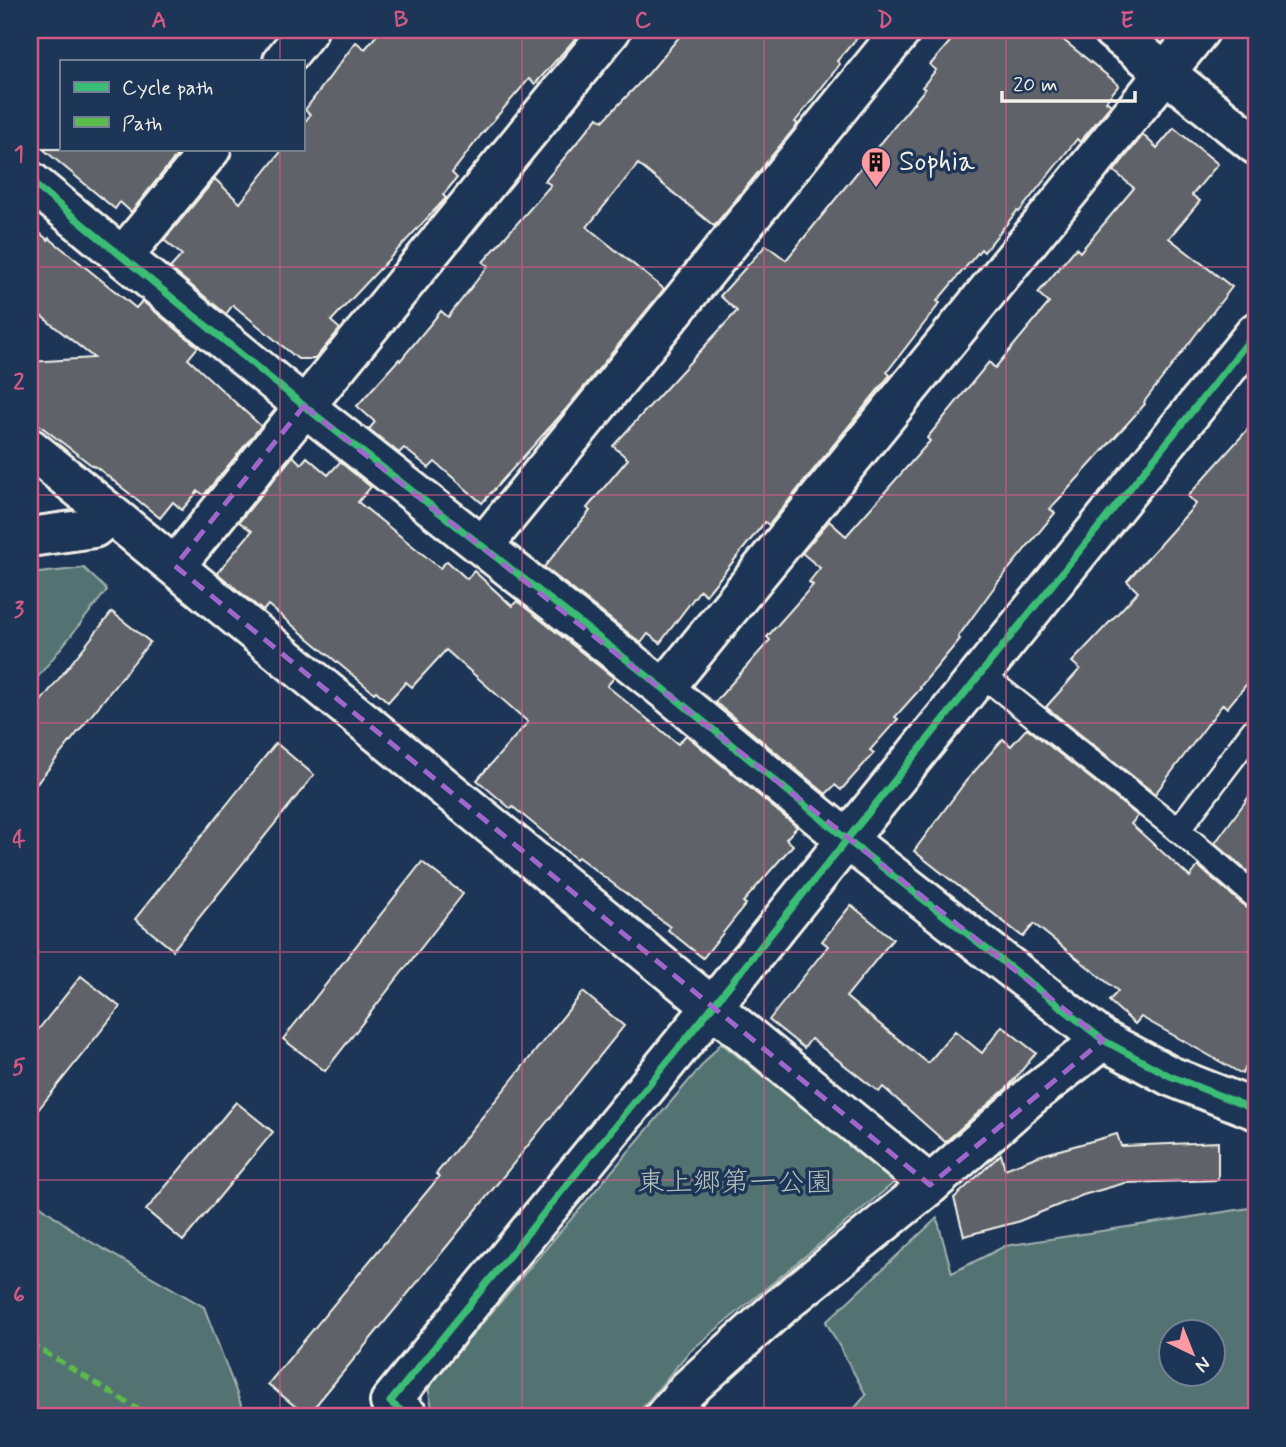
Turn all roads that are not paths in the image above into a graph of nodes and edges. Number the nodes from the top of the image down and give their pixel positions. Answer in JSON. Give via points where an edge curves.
{"nodes":[{"id":1,"x":308,"y":30,"type":"edge"},
{"id":2,"x":611,"y":30,"type":"edge"},
{"id":3,"x":902,"y":30,"type":"edge"},
{"id":4,"x":1112,"y":30,"type":"edge"},
{"id":5,"x":1200,"y":30,"type":"edge"},
{"id":6,"x":284,"y":60,"type":"edge"},
{"id":7,"x":1166,"y":72,"type":"junction"},
{"id":8,"x":1256,"y":145,"type":"edge"},
{"id":9,"x":210,"y":150,"type":"edge"},
{"id":10,"x":30,"y":181,"type":"edge"},
{"id":11,"x":123,"y":256,"type":"junction"},
{"id":12,"x":1256,"y":331,"type":"edge"},
{"id":13,"x":304,"y":406,"type":"junction"},
{"id":14,"x":30,"y":448,"type":"edge"},
{"id":15,"x":110,"y":514,"type":"junction"},
{"id":16,"x":30,"y":537,"type":"edge"},
{"id":17,"x":483,"y":546,"type":"junction"},
{"id":18,"x":175,"y":566,"type":"junction"},
{"id":19,"x":980,"y":673,"type":"junction"},
{"id":20,"x":664,"y":689,"type":"junction"},
{"id":21,"x":1253,"y":731,"type":"dead end"},
{"id":22,"x":1178,"y":830,"type":"junction"},
{"id":23,"x":846,"y":839,"type":"junction"},
{"id":24,"x":1256,"y":897,"type":"edge"},
{"id":25,"x":712,"y":1007,"type":"junction"},
{"id":26,"x":1103,"y":1040,"type":"junction"},
{"id":27,"x":1256,"y":1110,"type":"edge"},
{"id":28,"x":930,"y":1185,"type":"junction"},
{"id":29,"x":392,"y":1412,"type":"edge"},
{"id":30,"x":664,"y":1417,"type":"edge"}],
"edges":[{"from":1,"to":6,"type":"street"},
{"from":2,"to":13,"type":"street"},
{"from":3,"to":17,"type":"street"},
{"from":4,"to":7,"type":"street"},
{"from":5,"to":7,"type":"street"},
{"from":7,"to":8,"type":"street"},
{"from":7,"to":20,"type":"street"},
{"from":9,"to":11,"type":"street"},
{"from":10,"to":11,"type":"street"},
{"from":11,"to":13,"type":"street"},
{"from":12,"to":19,"type":"street"},
{"from":13,"to":17,"type":"street"},
{"from":13,"to":18,"type":"street"},
{"from":14,"to":15,"type":"street"},
{"from":15,"to":16,"type":"street","via":[[94,528]]},
{"from":15,"to":18,"type":"street"},
{"from":17,"to":20,"type":"street"},
{"from":18,"to":25,"type":"street"},
{"from":19,"to":22,"type":"lane"},
{"from":19,"to":23,"type":"street"},
{"from":20,"to":23,"type":"street"},
{"from":21,"to":22,"type":"lane"},
{"from":22,"to":24,"type":"lane"},
{"from":23,"to":25,"type":"street"},
{"from":23,"to":26,"type":"street"},
{"from":25,"to":28,"type":"street"},
{"from":25,"to":29,"type":"street"},
{"from":26,"to":27,"type":"street","via":[[1170,1076]]},
{"from":26,"to":28,"type":"street"},
{"from":28,"to":30,"type":"street","via":[[782,1305],[688,1389]]}]}
